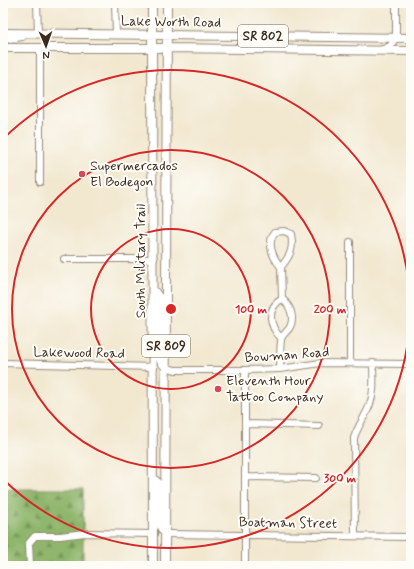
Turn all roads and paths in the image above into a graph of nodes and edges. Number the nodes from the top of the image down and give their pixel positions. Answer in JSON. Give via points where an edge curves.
{"nodes":[{"id":1,"x":37,"y":3,"type":"edge"},
{"id":2,"x":115,"y":3,"type":"edge"},
{"id":3,"x":152,"y":3,"type":"edge"},
{"id":4,"x":167,"y":3,"type":"edge"},
{"id":5,"x":396,"y":3,"type":"edge"},
{"id":6,"x":3,"y":33,"type":"edge"},
{"id":7,"x":26,"y":33,"type":"junction"},
{"id":8,"x":38,"y":33,"type":"junction"},
{"id":9,"x":116,"y":34,"type":"junction"},
{"id":10,"x":152,"y":34,"type":"junction"},
{"id":11,"x":167,"y":34,"type":"junction"},
{"id":12,"x":396,"y":38,"type":"junction"},
{"id":13,"x":411,"y":38,"type":"edge"},
{"id":14,"x":3,"y":39,"type":"edge"},
{"id":15,"x":40,"y":47,"type":"junction"},
{"id":16,"x":3,"y":48,"type":"edge"},
{"id":17,"x":152,"y":48,"type":"junction"},
{"id":18,"x":167,"y":48,"type":"junction"},
{"id":19,"x":379,"y":50,"type":"junction"},
{"id":20,"x":411,"y":51,"type":"edge"},
{"id":21,"x":40,"y":182,"type":"dead end"},
{"id":22,"x":154,"y":197,"type":"junction"},
{"id":23,"x":350,"y":242,"type":"dead end"},
{"id":24,"x":64,"y":259,"type":"dead end"},
{"id":25,"x":154,"y":259,"type":"junction"},
{"id":26,"x":281,"y":267,"type":"junction"},
{"id":27,"x":166,"y":283,"type":"junction"},
{"id":28,"x":154,"y":291,"type":"junction"},
{"id":29,"x":282,"y":299,"type":"junction"},
{"id":30,"x":281,"y":338,"type":"junction"},
{"id":31,"x":3,"y":363,"type":"edge"},
{"id":32,"x":350,"y":363,"type":"junction"},
{"id":33,"x":373,"y":363,"type":"junction"},
{"id":34,"x":411,"y":364,"type":"edge"},
{"id":35,"x":154,"y":367,"type":"junction"},
{"id":36,"x":166,"y":367,"type":"junction"},
{"id":37,"x":280,"y":368,"type":"junction"},
{"id":38,"x":245,"y":370,"type":"junction"},
{"id":39,"x":245,"y":424,"type":"junction"},
{"id":40,"x":319,"y":426,"type":"dead end"},
{"id":41,"x":166,"y":434,"type":"junction"},
{"id":42,"x":245,"y":477,"type":"junction"},
{"id":43,"x":153,"y":478,"type":"junction"},
{"id":44,"x":316,"y":478,"type":"dead end"},
{"id":45,"x":153,"y":534,"type":"junction"},
{"id":46,"x":166,"y":534,"type":"junction"},
{"id":47,"x":245,"y":535,"type":"junction"},
{"id":48,"x":355,"y":536,"type":"junction"},
{"id":49,"x":411,"y":537,"type":"edge"},
{"id":50,"x":30,"y":566,"type":"edge"},
{"id":51,"x":153,"y":566,"type":"edge"},
{"id":52,"x":162,"y":566,"type":"edge"},
{"id":53,"x":166,"y":566,"type":"edge"},
{"id":54,"x":245,"y":566,"type":"edge"}],
"edges":[{"from":1,"to":8,"type":"street"},
{"from":2,"to":9,"type":"street"},
{"from":3,"to":10,"type":"main road","name":"South Military Trail"},
{"from":4,"to":11,"type":"main road","name":"South Military Trail"},
{"from":5,"to":12,"type":"street"},
{"from":6,"to":7,"type":"main road","name":"Lake Worth Road","number":"SR 802"},
{"from":7,"to":8,"type":"main road","name":"Lake Worth Road","number":"SR 802"},
{"from":7,"to":14,"type":"main road","via":[[21,37]]},
{"from":8,"to":9,"type":"main road","name":"Lake Worth Road","number":"SR 802"},
{"from":9,"to":10,"type":"main road","name":"Lake Worth Road","number":"SR 802"},
{"from":10,"to":11,"type":"main road","name":"Lake Worth Road","number":"SR 802"},
{"from":10,"to":17,"type":"main road","name":"South Military Trail","number":"SR 809"},
{"from":11,"to":12,"type":"main road","name":"Lake Worth Road","number":"SR 802"},
{"from":11,"to":18,"type":"main road","name":"South Military Trail","number":"SR 809"},
{"from":12,"to":13,"type":"main road","name":"Lake Worth Road","number":"SR 802"},
{"from":12,"to":19,"type":"street","via":[[390,46]]},
{"from":15,"to":16,"type":"main road","name":"Lake Worth Road","number":"SR 802"},
{"from":15,"to":17,"type":"main road","name":"Lake Worth Road","number":"SR 802"},
{"from":15,"to":21,"type":"street"},
{"from":17,"to":18,"type":"main road","name":"Lake Worth Road","number":"SR 802"},
{"from":17,"to":22,"type":"main road","name":"South Military Trail","number":"SR 809"},
{"from":18,"to":19,"type":"main road","name":"Lake Worth Road","number":"SR 802"},
{"from":18,"to":27,"type":"main road","name":"South Military Trail","number":"SR 809"},
{"from":19,"to":20,"type":"main road","name":"Lake Worth Road","number":"SR 802"},
{"from":22,"to":25,"type":"main road","name":"South Military Trail","number":"SR 809"},
{"from":22,"to":27,"type":"main road","via":[[162,208],[162,278]]},
{"from":23,"to":32,"type":"street"},
{"from":24,"to":25,"type":"street"},
{"from":25,"to":28,"type":"main road","name":"South Military Trail","number":"SR 809"},
{"from":26,"to":26,"type":"street","via":[[288,260],[292,245],[291,234],[284,231],[275,232],[271,236],[272,254]]},
{"from":26,"to":29,"type":"street"},
{"from":27,"to":36,"type":"main road","name":"South Military Trail","number":"SR 809"},
{"from":28,"to":35,"type":"main road","name":"South Military Trail","number":"SR 809"},
{"from":28,"to":36,"type":"main road","via":[[160,299],[160,355]]},
{"from":29,"to":30,"type":"street","via":[[287,303],[291,318],[290,327]]},
{"from":29,"to":30,"type":"street","via":[[272,308],[270,316],[272,325]]},
{"from":30,"to":37,"type":"street"},
{"from":31,"to":35,"type":"street","name":"Lakewood Road"},
{"from":32,"to":33,"type":"street","name":"Bowman Road"},
{"from":32,"to":37,"type":"street","name":"Bowman Road","via":[[321,363]]},
{"from":33,"to":34,"type":"street","name":"Bowman Road"},
{"from":33,"to":48,"type":"street","via":[[373,391],[370,404],[354,438]]},
{"from":35,"to":41,"type":"main road","via":[[162,375],[163,426]]},
{"from":35,"to":43,"type":"main road","name":"South Military Trail","number":"SR 809"},
{"from":36,"to":38,"type":"street","name":"Bowman Road","via":[[175,370]]},
{"from":36,"to":41,"type":"main road","name":"South Military Trail","number":"SR 809"},
{"from":37,"to":38,"type":"street","name":"Bowman Road"},
{"from":38,"to":39,"type":"street"},
{"from":39,"to":40,"type":"street"},
{"from":39,"to":42,"type":"street"},
{"from":41,"to":46,"type":"main road","name":"South Military Trail","number":"SR 809"},
{"from":42,"to":44,"type":"street"},
{"from":42,"to":47,"type":"street"},
{"from":43,"to":45,"type":"main road","name":"South Military Trail","number":"SR 809"},
{"from":43,"to":46,"type":"main road","via":[[159,484],[159,522],[161,530]]},
{"from":45,"to":50,"type":"street","via":[[85,533],[35,536],[29,543]]},
{"from":45,"to":51,"type":"main road","name":"South Military Trail","number":"SR 809"},
{"from":45,"to":52,"type":"main road","via":[[162,544]]},
{"from":46,"to":47,"type":"street","name":"Boatman Street"},
{"from":46,"to":53,"type":"main road","name":"South Military Trail","number":"SR 809"},
{"from":47,"to":48,"type":"street","name":"Boatman Street"},
{"from":47,"to":54,"type":"street"},
{"from":48,"to":49,"type":"street","name":"Boatman Street"}]}
